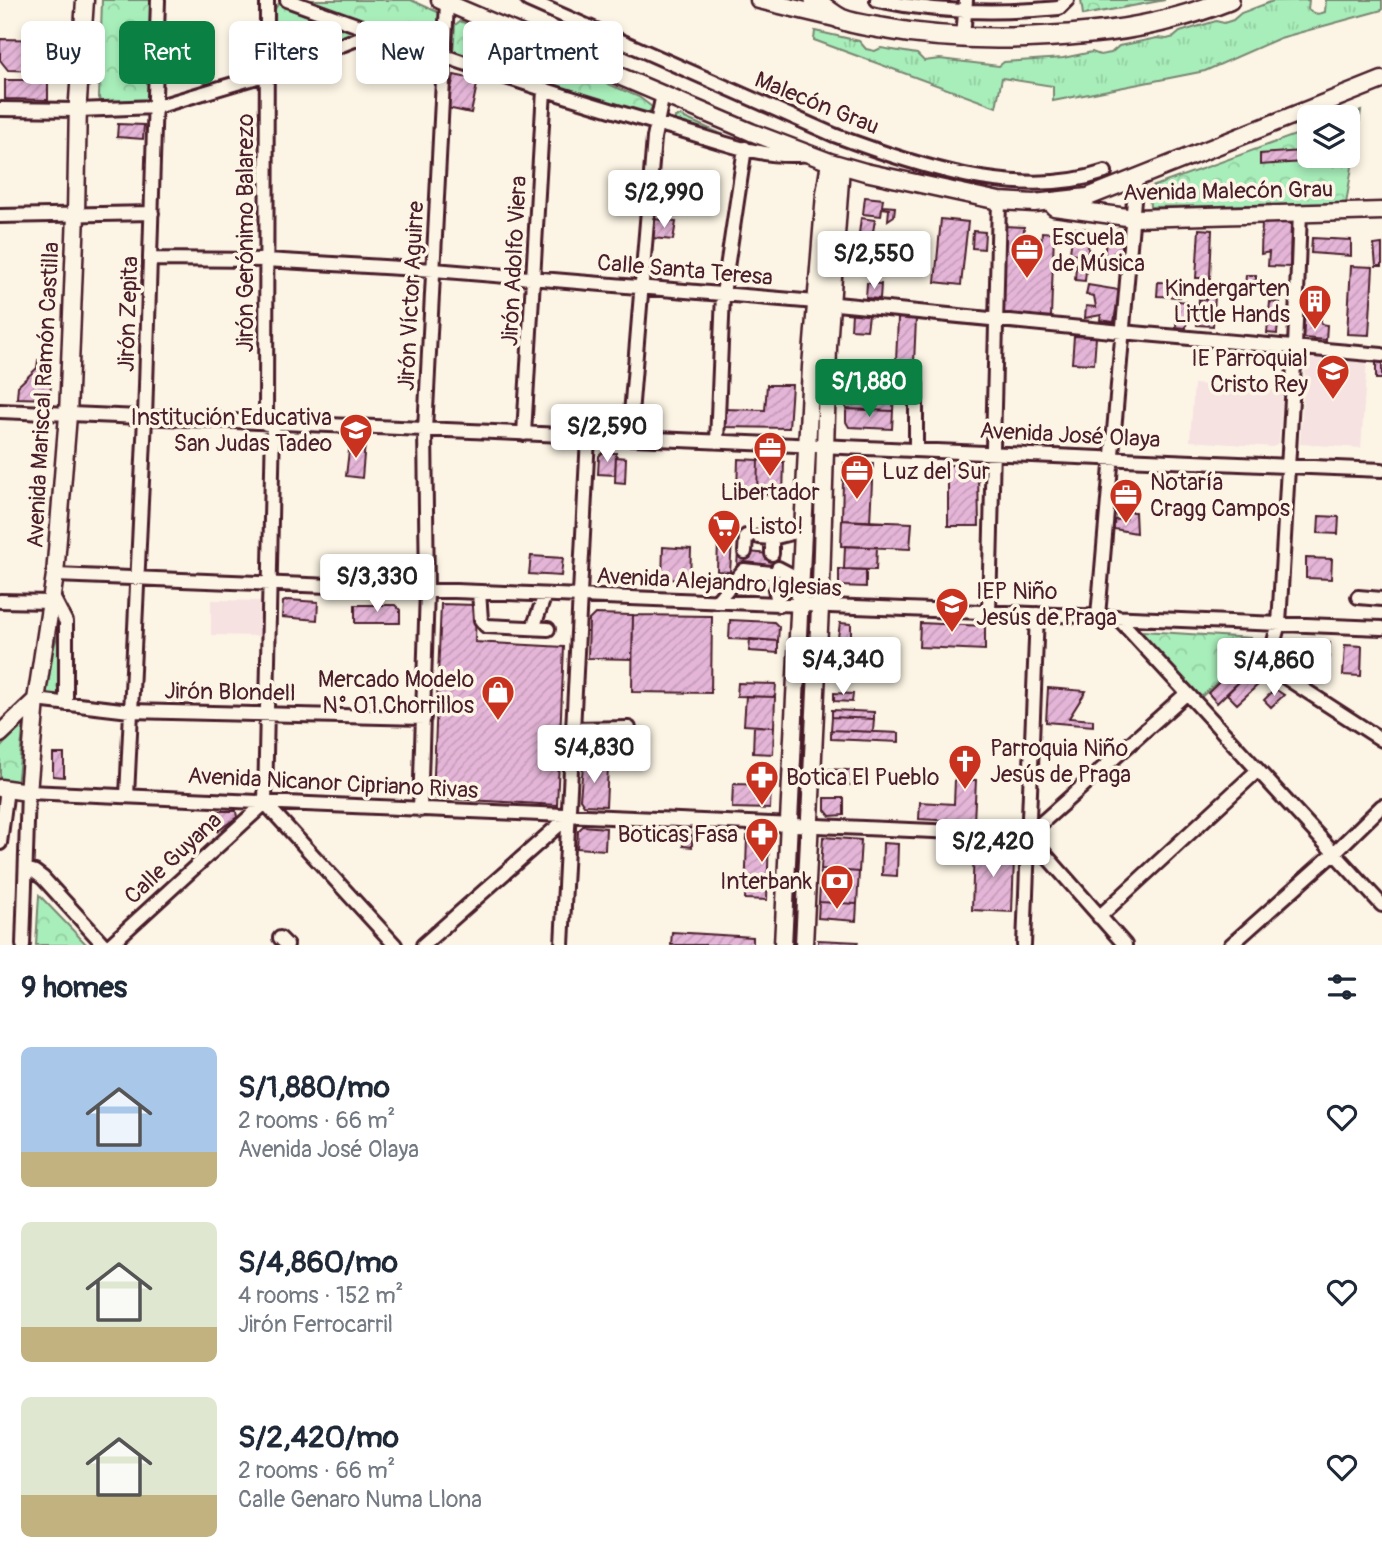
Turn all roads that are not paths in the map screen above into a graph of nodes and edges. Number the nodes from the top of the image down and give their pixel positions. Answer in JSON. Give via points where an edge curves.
{"nodes":[{"id":1,"x":85,"y":0,"type":"edge"},
{"id":2,"x":159,"y":0,"type":"edge"},
{"id":3,"x":267,"y":0,"type":"edge"},
{"id":4,"x":287,"y":0,"type":"edge"},
{"id":5,"x":528,"y":0,"type":"edge"},
{"id":6,"x":759,"y":0,"type":"edge"},
{"id":7,"x":815,"y":0,"type":"edge"},
{"id":8,"x":877,"y":0,"type":"edge"},
{"id":9,"x":1067,"y":0,"type":"edge"},
{"id":10,"x":1229,"y":0,"type":"edge"},
{"id":11,"x":444,"y":2,"type":"edge"},
{"id":12,"x":966,"y":6,"type":"edge"},
{"id":13,"x":842,"y":19,"type":"junction"},
{"id":14,"x":267,"y":21,"type":"edge"},
{"id":15,"x":444,"y":21,"type":"edge"},
{"id":16,"x":356,"y":25,"type":"edge"},
{"id":17,"x":963,"y":38,"type":"junction"},
{"id":18,"x":449,"y":59,"type":"edge"},
{"id":19,"x":1382,"y":80,"type":"edge"},
{"id":20,"x":233,"y":84,"type":"edge"},
{"id":21,"x":267,"y":84,"type":"edge"},
{"id":22,"x":443,"y":84,"type":"edge"},
{"id":23,"x":544,"y":90,"type":"junction"},
{"id":24,"x":663,"y":94,"type":"junction"},
{"id":25,"x":156,"y":107,"type":"junction"},
{"id":26,"x":0,"y":109,"type":"edge"},
{"id":27,"x":78,"y":110,"type":"junction"},
{"id":28,"x":656,"y":123,"type":"junction"},
{"id":29,"x":745,"y":148,"type":"junction"},
{"id":30,"x":808,"y":154,"type":"junction"},
{"id":31,"x":836,"y":164,"type":"junction"},
{"id":32,"x":1105,"y":172,"type":"dead end"},
{"id":33,"x":1136,"y":177,"type":"junction"},
{"id":34,"x":999,"y":201,"type":"junction"},
{"id":35,"x":1034,"y":203,"type":"junction"},
{"id":36,"x":1382,"y":211,"type":"edge"},
{"id":37,"x":1300,"y":212,"type":"junction"},
{"id":38,"x":152,"y":213,"type":"junction"},
{"id":39,"x":76,"y":214,"type":"junction"},
{"id":40,"x":0,"y":216,"type":"edge"},
{"id":41,"x":1134,"y":218,"type":"junction"},
{"id":42,"x":150,"y":259,"type":"junction"},
{"id":43,"x":266,"y":260,"type":"junction"},
{"id":44,"x":434,"y":270,"type":"junction"},
{"id":45,"x":534,"y":278,"type":"junction"},
{"id":46,"x":641,"y":288,"type":"junction"},
{"id":47,"x":723,"y":294,"type":"junction"},
{"id":48,"x":823,"y":303,"type":"junction"},
{"id":49,"x":996,"y":319,"type":"junction"},
{"id":50,"x":1122,"y":332,"type":"junction"},
{"id":51,"x":1295,"y":346,"type":"junction"},
{"id":52,"x":1382,"y":355,"type":"edge"},
{"id":53,"x":916,"y":385,"type":"dead end"},
{"id":54,"x":0,"y":411,"type":"edge"},
{"id":55,"x":68,"y":415,"type":"junction"},
{"id":56,"x":145,"y":418,"type":"junction"},
{"id":57,"x":269,"y":424,"type":"junction"},
{"id":58,"x":425,"y":430,"type":"junction"},
{"id":59,"x":524,"y":434,"type":"junction"},
{"id":60,"x":588,"y":437,"type":"junction"},
{"id":61,"x":629,"y":438,"type":"junction"},
{"id":62,"x":717,"y":442,"type":"junction"},
{"id":63,"x":807,"y":446,"type":"junction"},
{"id":64,"x":825,"y":446,"type":"junction"},
{"id":65,"x":916,"y":450,"type":"junction"},
{"id":66,"x":993,"y":453,"type":"junction"},
{"id":67,"x":1110,"y":458,"type":"junction"},
{"id":68,"x":1287,"y":467,"type":"junction"},
{"id":69,"x":1382,"y":470,"type":"edge"},
{"id":70,"x":804,"y":530,"type":"junction"},
{"id":71,"x":760,"y":537,"type":"junction"},
{"id":72,"x":745,"y":552,"type":"dead end"},
{"id":73,"x":772,"y":554,"type":"dead end"},
{"id":74,"x":773,"y":570,"type":"junction"},
{"id":75,"x":55,"y":575,"type":"junction"},
{"id":76,"x":138,"y":579,"type":"junction"},
{"id":77,"x":801,"y":580,"type":"junction"},
{"id":78,"x":269,"y":584,"type":"junction"},
{"id":79,"x":427,"y":590,"type":"junction"},
{"id":80,"x":478,"y":592,"type":"junction"},
{"id":81,"x":545,"y":595,"type":"junction"},
{"id":82,"x":580,"y":597,"type":"junction"},
{"id":83,"x":1358,"y":597,"type":"dead end"},
{"id":84,"x":52,"y":598,"type":"junction"},
{"id":85,"x":1382,"y":598,"type":"edge"},
{"id":86,"x":0,"y":601,"type":"edge"},
{"id":87,"x":716,"y":602,"type":"junction"},
{"id":88,"x":779,"y":605,"type":"junction"},
{"id":89,"x":800,"y":605,"type":"junction"},
{"id":90,"x":819,"y":607,"type":"junction"},
{"id":91,"x":989,"y":612,"type":"junction"},
{"id":92,"x":1037,"y":614,"type":"junction"},
{"id":93,"x":1098,"y":616,"type":"junction"},
{"id":94,"x":1117,"y":617,"type":"junction"},
{"id":95,"x":1279,"y":624,"type":"junction"},
{"id":96,"x":533,"y":628,"type":"junction"},
{"id":97,"x":1382,"y":628,"type":"edge"},
{"id":98,"x":548,"y":629,"type":"dead end"},
{"id":99,"x":1187,"y":693,"type":"junction"},
{"id":100,"x":36,"y":700,"type":"junction"},
{"id":101,"x":66,"y":704,"type":"junction"},
{"id":102,"x":130,"y":711,"type":"junction"},
{"id":103,"x":267,"y":714,"type":"junction"},
{"id":104,"x":424,"y":718,"type":"junction"},
{"id":105,"x":629,"y":728,"type":"dead end"},
{"id":106,"x":573,"y":729,"type":"junction"},
{"id":107,"x":0,"y":734,"type":"edge"},
{"id":108,"x":1382,"y":740,"type":"edge"},
{"id":109,"x":1258,"y":770,"type":"junction"},
{"id":110,"x":3,"y":789,"type":"edge"},
{"id":111,"x":28,"y":792,"type":"junction"},
{"id":112,"x":127,"y":796,"type":"junction"},
{"id":113,"x":265,"y":803,"type":"junction"},
{"id":114,"x":1382,"y":806,"type":"edge"},
{"id":115,"x":420,"y":810,"type":"junction"},
{"id":116,"x":568,"y":817,"type":"junction"},
{"id":117,"x":790,"y":824,"type":"junction"},
{"id":118,"x":809,"y":825,"type":"junction"},
{"id":119,"x":1028,"y":835,"type":"junction"},
{"id":120,"x":0,"y":843,"type":"edge"},
{"id":121,"x":1334,"y":853,"type":"junction"},
{"id":122,"x":26,"y":869,"type":"junction"},
{"id":123,"x":1382,"y":905,"type":"edge"},
{"id":124,"x":1099,"y":917,"type":"junction"},
{"id":125,"x":23,"y":945,"type":"edge"},
{"id":126,"x":104,"y":945,"type":"edge"},
{"id":127,"x":110,"y":945,"type":"edge"},
{"id":128,"x":395,"y":945,"type":"edge"},
{"id":129,"x":423,"y":945,"type":"edge"},
{"id":130,"x":562,"y":945,"type":"edge"},
{"id":131,"x":783,"y":945,"type":"edge"},
{"id":132,"x":804,"y":945,"type":"edge"},
{"id":133,"x":1024,"y":945,"type":"edge"},
{"id":134,"x":1125,"y":945,"type":"edge"},
{"id":135,"x":1231,"y":945,"type":"edge"}],
"edges":[{"from":1,"to":27,"type":"main road","name":"Avenida Mariscal Ramón Castilla"},
{"from":2,"to":25,"type":"street","name":"Jirón Zepita"},
{"from":3,"to":14,"type":"street","name":"Jirón Gerónimo Balarezo"},
{"from":4,"to":16,"type":"street"},
{"from":5,"to":32,"type":"street","name":"Malecón Grau","via":[[871,149],[993,179],[1064,183]]},
{"from":6,"to":13,"type":"main road"},
{"from":7,"to":13,"type":"highway"},
{"from":8,"to":12,"type":"street","via":[[912,8]]},
{"from":9,"to":12,"type":"street","via":[[1059,8],[1019,12]]},
{"from":10,"to":17,"type":"highway","via":[[1162,20],[1091,33]]},
{"from":11,"to":15,"type":"street","name":"Jirón Víctor Aguirre"},
{"from":11,"to":24,"type":"main road"},
{"from":12,"to":17,"type":"street"},
{"from":13,"to":17,"type":"highway"},
{"from":18,"to":23,"type":"street"},
{"from":19,"to":33,"type":"main road"},
{"from":20,"to":25,"type":"street"},
{"from":21,"to":43,"type":"street","name":"Jirón Gerónimo Balarezo"},
{"from":22,"to":44,"type":"street","name":"Jirón Víctor Aguirre"},
{"from":23,"to":28,"type":"street"},
{"from":23,"to":45,"type":"street","name":"Jirón Adolfo Viera"},
{"from":24,"to":28,"type":"street"},
{"from":24,"to":30,"type":"main road"},
{"from":25,"to":27,"type":"street"},
{"from":25,"to":38,"type":"street","name":"Jirón Zepita"},
{"from":26,"to":27,"type":"street"},
{"from":27,"to":39,"type":"main road","name":"Avenida Mariscal Ramón Castilla"},
{"from":28,"to":29,"type":"street"},
{"from":28,"to":46,"type":"street"},
{"from":29,"to":30,"type":"street","via":[[777,155]]},
{"from":29,"to":47,"type":"street"},
{"from":30,"to":31,"type":"main road"},
{"from":31,"to":34,"type":"main road"},
{"from":31,"to":48,"type":"main road","via":[[825,194]]},
{"from":33,"to":35,"type":"main road","via":[[1088,197]]},
{"from":33,"to":41,"type":"street"},
{"from":34,"to":35,"type":"main road"},
{"from":34,"to":49,"type":"street"},
{"from":35,"to":41,"type":"main road","name":"Avenida Malecón Grau"},
{"from":36,"to":37,"type":"main road","name":"Avenida Malecón Grau"},
{"from":37,"to":41,"type":"main road","name":"Avenida Malecón Grau"},
{"from":37,"to":51,"type":"street"},
{"from":38,"to":39,"type":"street"},
{"from":38,"to":42,"type":"street","name":"Jirón Zepita"},
{"from":39,"to":40,"type":"street"},
{"from":39,"to":55,"type":"main road","name":"Avenida Mariscal Ramón Castilla"},
{"from":41,"to":50,"type":"street"},
{"from":42,"to":43,"type":"street","name":"Calle Santa Teresa"},
{"from":42,"to":56,"type":"street","name":"Jirón Zepita"},
{"from":43,"to":44,"type":"street","name":"Calle Santa Teresa"},
{"from":43,"to":57,"type":"street","name":"Jirón Gerónimo Balarezo"},
{"from":44,"to":45,"type":"street","name":"Calle Santa Teresa"},
{"from":44,"to":58,"type":"street","name":"Jirón Víctor Aguirre"},
{"from":45,"to":46,"type":"street","name":"Calle Santa Teresa"},
{"from":45,"to":59,"type":"street","name":"Jirón Adolfo Viera"},
{"from":46,"to":47,"type":"street","name":"Calle Santa Teresa"},
{"from":46,"to":61,"type":"street"},
{"from":47,"to":48,"type":"street","name":"Calle Santa Teresa"},
{"from":47,"to":62,"type":"street"},
{"from":48,"to":49,"type":"street","name":"Calle Santa Teresa"},
{"from":48,"to":63,"type":"main road"},
{"from":48,"to":64,"type":"main road"},
{"from":49,"to":50,"type":"street","name":"Calle Santa Teresa"},
{"from":49,"to":66,"type":"street"},
{"from":50,"to":51,"type":"street","name":"Calle Santa Teresa"},
{"from":50,"to":67,"type":"street"},
{"from":51,"to":52,"type":"street","name":"Calle Santa Teresa"},
{"from":51,"to":68,"type":"street"},
{"from":53,"to":65,"type":"street"},
{"from":54,"to":55,"type":"street","name":"Avenida José Olaya"},
{"from":55,"to":56,"type":"street","name":"Avenida José Olaya"},
{"from":55,"to":75,"type":"main road","name":"Avenida Mariscal Ramón Castilla"},
{"from":56,"to":57,"type":"street","name":"Avenida José Olaya"},
{"from":56,"to":76,"type":"street","name":"Jirón Zepita"},
{"from":57,"to":58,"type":"street","name":"Avenida José Olaya"},
{"from":57,"to":78,"type":"street","name":"Jirón Gerónimo Balarezo"},
{"from":58,"to":59,"type":"street","name":"Avenida José Olaya"},
{"from":58,"to":79,"type":"street","name":"Jirón Víctor Aguirre"},
{"from":59,"to":60,"type":"street","name":"Avenida José Olaya"},
{"from":60,"to":61,"type":"street","name":"Avenida José Olaya"},
{"from":60,"to":82,"type":"street"},
{"from":61,"to":62,"type":"street","name":"Avenida José Olaya"},
{"from":62,"to":63,"type":"street","name":"Avenida José Olaya"},
{"from":63,"to":64,"type":"street","name":"Avenida José Olaya"},
{"from":63,"to":70,"type":"main road"},
{"from":64,"to":65,"type":"street","name":"Avenida José Olaya"},
{"from":64,"to":90,"type":"main road"},
{"from":65,"to":66,"type":"street","name":"Avenida José Olaya"},
{"from":66,"to":67,"type":"street","name":"Avenida José Olaya"},
{"from":66,"to":91,"type":"street"},
{"from":67,"to":68,"type":"street","name":"Avenida José Olaya"},
{"from":67,"to":93,"type":"street"},
{"from":68,"to":69,"type":"street","name":"Avenida José Olaya"},
{"from":68,"to":95,"type":"street"},
{"from":70,"to":71,"type":"street"},
{"from":70,"to":77,"type":"main road"},
{"from":71,"to":72,"type":"street","via":[[747,536]]},
{"from":71,"to":73,"type":"street"},
{"from":74,"to":77,"type":"street"},
{"from":74,"to":87,"type":"street","via":[[744,568]]},
{"from":74,"to":88,"type":"street"},
{"from":75,"to":76,"type":"street","name":"Avenida Alejandro Iglesias"},
{"from":75,"to":84,"type":"main road","name":"Avenida Mariscal Ramón Castilla"},
{"from":76,"to":78,"type":"street","name":"Avenida Alejandro Iglesias"},
{"from":76,"to":102,"type":"street","name":"Jirón Zepita"},
{"from":77,"to":89,"type":"main road"},
{"from":78,"to":79,"type":"street","name":"Avenida Alejandro Iglesias"},
{"from":78,"to":103,"type":"street","name":"Jirón Gerónimo Balarezo"},
{"from":79,"to":80,"type":"street","name":"Avenida Alejandro Iglesias"},
{"from":79,"to":104,"type":"street","name":"Jirón Víctor Aguirre"},
{"from":80,"to":81,"type":"street","name":"Avenida Alejandro Iglesias"},
{"from":80,"to":96,"type":"street","via":[[486,626]]},
{"from":81,"to":82,"type":"street","name":"Avenida Alejandro Iglesias"},
{"from":81,"to":96,"type":"street"},
{"from":82,"to":87,"type":"street","name":"Avenida Alejandro Iglesias"},
{"from":82,"to":106,"type":"street"},
{"from":83,"to":85,"type":"street"},
{"from":84,"to":86,"type":"street"},
{"from":84,"to":100,"type":"main road","name":"Avenida Mariscal Ramón Castilla"},
{"from":84,"to":101,"type":"street","via":[[66,622]]},
{"from":87,"to":88,"type":"street","name":"Avenida Alejandro Iglesias"},
{"from":88,"to":89,"type":"street","name":"Avenida Alejandro Iglesias"},
{"from":89,"to":90,"type":"street","name":"Avenida Alejandro Iglesias"},
{"from":89,"to":117,"type":"main road"},
{"from":90,"to":91,"type":"street","name":"Avenida Alejandro Iglesias"},
{"from":90,"to":118,"type":"main road"},
{"from":91,"to":92,"type":"street","name":"Avenida Alejandro Iglesias"},
{"from":92,"to":93,"type":"street","name":"Avenida Alejandro Iglesias"},
{"from":92,"to":119,"type":"street"},
{"from":93,"to":94,"type":"street","name":"Avenida Alejandro Iglesias"},
{"from":94,"to":95,"type":"street","name":"Avenida Alejandro Iglesias"},
{"from":94,"to":99,"type":"street"},
{"from":95,"to":97,"type":"street","name":"Avenida Alejandro Iglesias"},
{"from":95,"to":108,"type":"street","via":[[1272,653],[1280,674]]},
{"from":96,"to":98,"type":"street"},
{"from":99,"to":109,"type":"street"},
{"from":99,"to":119,"type":"street"},
{"from":100,"to":101,"type":"street","name":"Jirón Blondell"},
{"from":100,"to":107,"type":"main road"},
{"from":100,"to":111,"type":"main road","name":"Avenida Mariscal Ramón Castilla"},
{"from":101,"to":102,"type":"street","name":"Jirón Blondell"},
{"from":102,"to":103,"type":"street","name":"Jirón Blondell"},
{"from":102,"to":112,"type":"street","name":"Jirón Zepita"},
{"from":103,"to":104,"type":"street","name":"Jirón Blondell"},
{"from":103,"to":113,"type":"street","name":"Jirón Gerónimo Balarezo"},
{"from":104,"to":115,"type":"street","name":"Jirón Víctor Aguirre"},
{"from":105,"to":106,"type":"street"},
{"from":106,"to":116,"type":"street"},
{"from":109,"to":121,"type":"street"},
{"from":109,"to":124,"type":"street"},
{"from":110,"to":111,"type":"main road","name":"Avenida Nicanor Cipriano Rivas"},
{"from":110,"to":120,"type":"street"},
{"from":111,"to":112,"type":"street","name":"Avenida Nicanor Cipriano Rivas"},
{"from":111,"to":122,"type":"street"},
{"from":112,"to":113,"type":"street","name":"Avenida Nicanor Cipriano Rivas"},
{"from":113,"to":115,"type":"street","name":"Avenida Nicanor Cipriano Rivas"},
{"from":113,"to":127,"type":"street","name":"Calle Guyana"},
{"from":113,"to":128,"type":"street"},
{"from":114,"to":121,"type":"street"},
{"from":115,"to":116,"type":"street","name":"Avenida Nicanor Cipriano Rivas"},
{"from":116,"to":117,"type":"street","name":"Avenida Nicanor Cipriano Rivas"},
{"from":116,"to":129,"type":"street"},
{"from":116,"to":130,"type":"street"},
{"from":117,"to":118,"type":"street","name":"Avenida Nicanor Cipriano Rivas"},
{"from":117,"to":131,"type":"main road"},
{"from":118,"to":119,"type":"street","name":"Avenida Nicanor Cipriano Rivas"},
{"from":118,"to":132,"type":"main road"},
{"from":119,"to":124,"type":"street"},
{"from":119,"to":133,"type":"street"},
{"from":121,"to":123,"type":"street"},
{"from":121,"to":135,"type":"street"},
{"from":122,"to":125,"type":"street"},
{"from":122,"to":126,"type":"street","via":[[43,878]]},
{"from":124,"to":134,"type":"street"}]}
